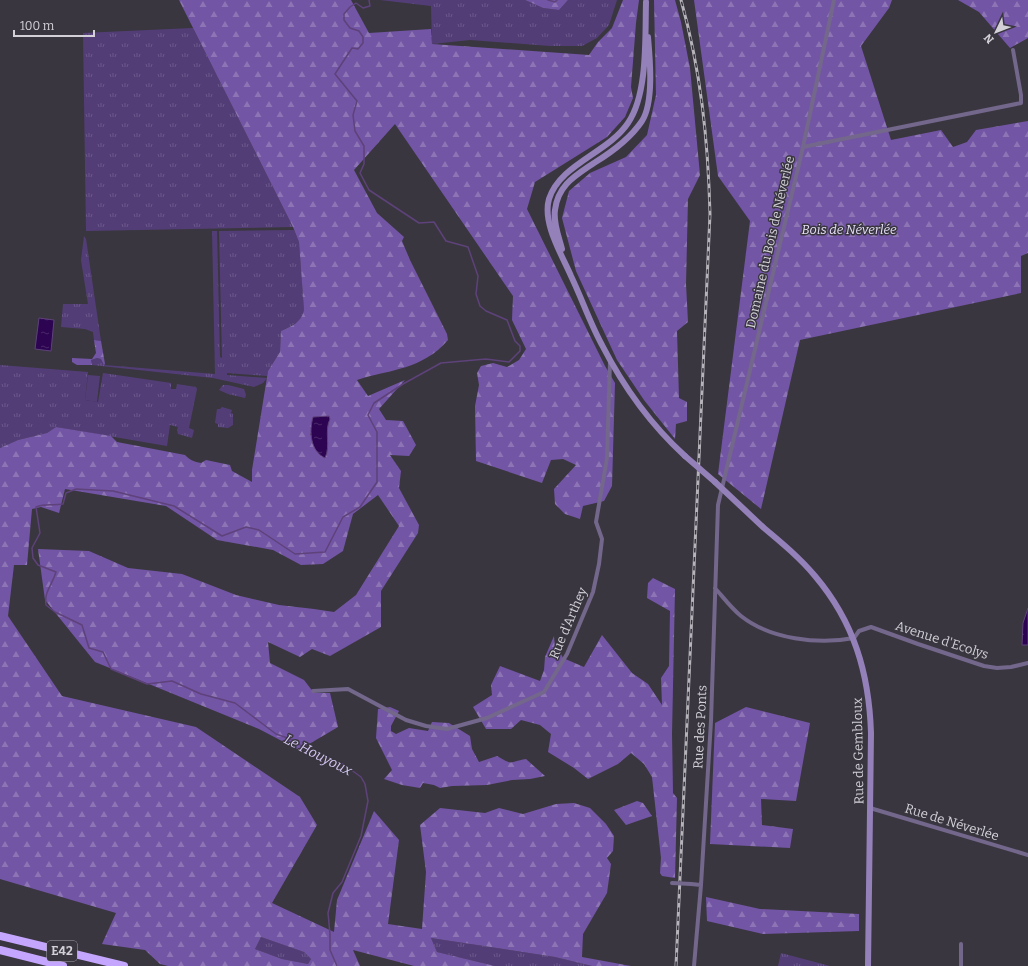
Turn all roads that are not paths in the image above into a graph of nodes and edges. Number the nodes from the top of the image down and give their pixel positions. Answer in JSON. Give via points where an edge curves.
{"nodes":[{"id":1,"x":834,"y":0,"type":"edge"},
{"id":2,"x":646,"y":1,"type":"edge"},
{"id":3,"x":1013,"y":50,"type":"dead end"},
{"id":4,"x":803,"y":147,"type":"junction"},
{"id":5,"x":574,"y":282,"type":"junction"},
{"id":6,"x":610,"y":361,"type":"junction"},
{"id":7,"x":722,"y":488,"type":"junction"},
{"id":8,"x":715,"y":588,"type":"junction"},
{"id":9,"x":854,"y":638,"type":"junction"},
{"id":10,"x":1028,"y":663,"type":"edge"},
{"id":11,"x":313,"y":691,"type":"dead end"},
{"id":12,"x":870,"y":808,"type":"junction"},
{"id":13,"x":1028,"y":855,"type":"edge"},
{"id":14,"x":672,"y":883,"type":"dead end"},
{"id":15,"x":701,"y":885,"type":"junction"},
{"id":16,"x":0,"y":936,"type":"edge"},
{"id":17,"x":961,"y":944,"type":"dead end"},
{"id":18,"x":0,"y":950,"type":"edge"},
{"id":19,"x":63,"y":966,"type":"edge"},
{"id":20,"x":124,"y":966,"type":"edge"},
{"id":21,"x":694,"y":966,"type":"edge"},
{"id":22,"x":868,"y":966,"type":"edge"},
{"id":23,"x":961,"y":966,"type":"edge"}],
"edges":[{"from":1,"to":4,"type":"street","name":"Domaine du Bois de Néverlée"},
{"from":2,"to":5,"type":"main road","via":[[650,70],[649,98],[642,120],[618,147],[576,174],[558,196],[556,225]]},
{"from":2,"to":5,"type":"main road","via":[[642,88],[638,106],[628,124],[609,143],[564,176],[556,185],[549,200],[549,224]]},
{"from":3,"to":4,"type":"street","via":[[1021,103]]},
{"from":4,"to":7,"type":"street","name":"Domaine du Bois de Néverlée"},
{"from":5,"to":6,"type":"main road","name":"Rue de Gembloux"},
{"from":6,"to":7,"type":"main road","name":"Rue de Gembloux","bridge":true,"via":[[648,416],[685,456]]},
{"from":6,"to":11,"type":"street","name":"Rue d'Arthey","via":[[607,458],[596,522],[602,539],[599,564],[593,592],[567,654],[544,692],[488,718],[447,729],[406,720],[348,689]]},
{"from":7,"to":8,"type":"street","name":"Rue des Ponts","via":[[718,505]]},
{"from":7,"to":9,"type":"main road","name":"Rue de Gembloux","via":[[815,575],[833,599]]},
{"from":8,"to":9,"type":"street","via":[[741,616],[785,637],[817,640]]},
{"from":8,"to":15,"type":"street","name":"Rue des Ponts"},
{"from":9,"to":10,"type":"street","name":"Avenue d'Ecolys","via":[[859,631],[871,627],[984,666],[997,668]]},
{"from":9,"to":12,"type":"main road","name":"Rue de Gembloux","via":[[866,680],[871,714]]},
{"from":12,"to":13,"type":"street","name":"Rue de Néverlée"},
{"from":12,"to":22,"type":"main road","name":"Rue de Gembloux"},
{"from":14,"to":15,"type":"street","bridge":true},
{"from":15,"to":21,"type":"street","name":"Rue des Ponts"},
{"from":16,"to":20,"type":"highway","number":"E42"},
{"from":17,"to":23,"type":"street"},
{"from":18,"to":19,"type":"highway","number":"E42"}]}
